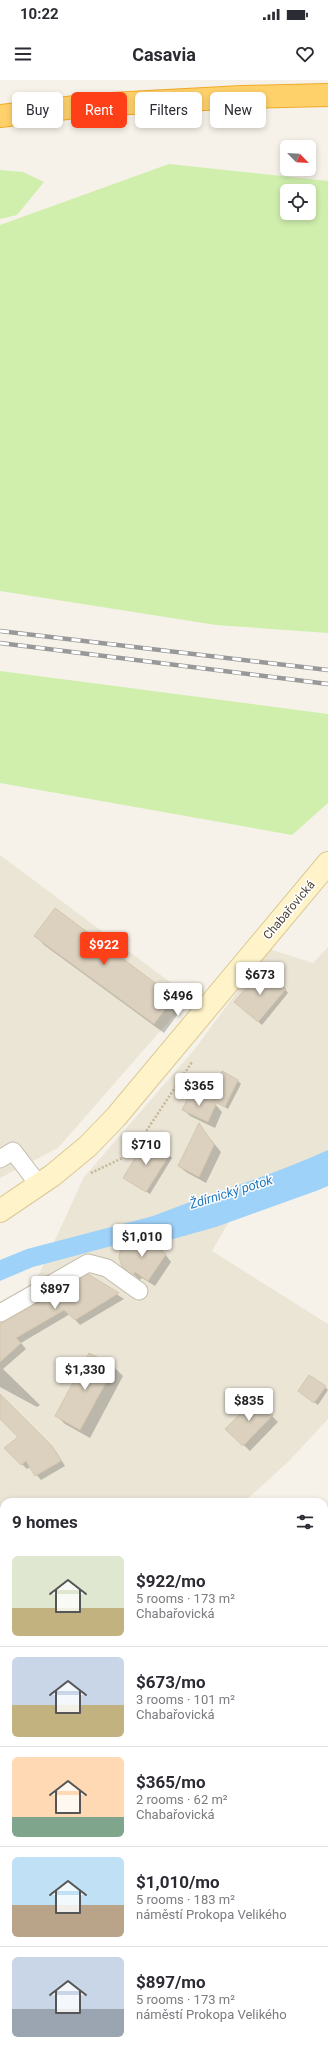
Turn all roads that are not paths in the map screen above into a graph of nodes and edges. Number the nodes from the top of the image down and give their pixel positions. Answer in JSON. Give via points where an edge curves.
{"nodes":[{"id":1,"x":328,"y":95,"type":"edge"},
{"id":2,"x":0,"y":116,"type":"edge"},
{"id":3,"x":328,"y":863,"type":"edge"},
{"id":4,"x":0,"y":1159,"type":"edge"},
{"id":5,"x":39,"y":1185,"type":"junction"},
{"id":6,"x":0,"y":1211,"type":"edge"},
{"id":7,"x":139,"y":1291,"type":"dead end"},
{"id":8,"x":0,"y":1313,"type":"edge"}],
"edges":[{"from":1,"to":2,"type":"highway","via":[[92,105]]},
{"from":3,"to":5,"type":"main road","name":"Chabařovická","via":[[116,1117],[88,1146]]},
{"from":4,"to":5,"type":"street","via":[[13,1152]]},
{"from":5,"to":6,"type":"main road","name":"Chabařovická"},
{"from":7,"to":8,"type":"street","via":[[107,1268],[88,1263]]}]}
